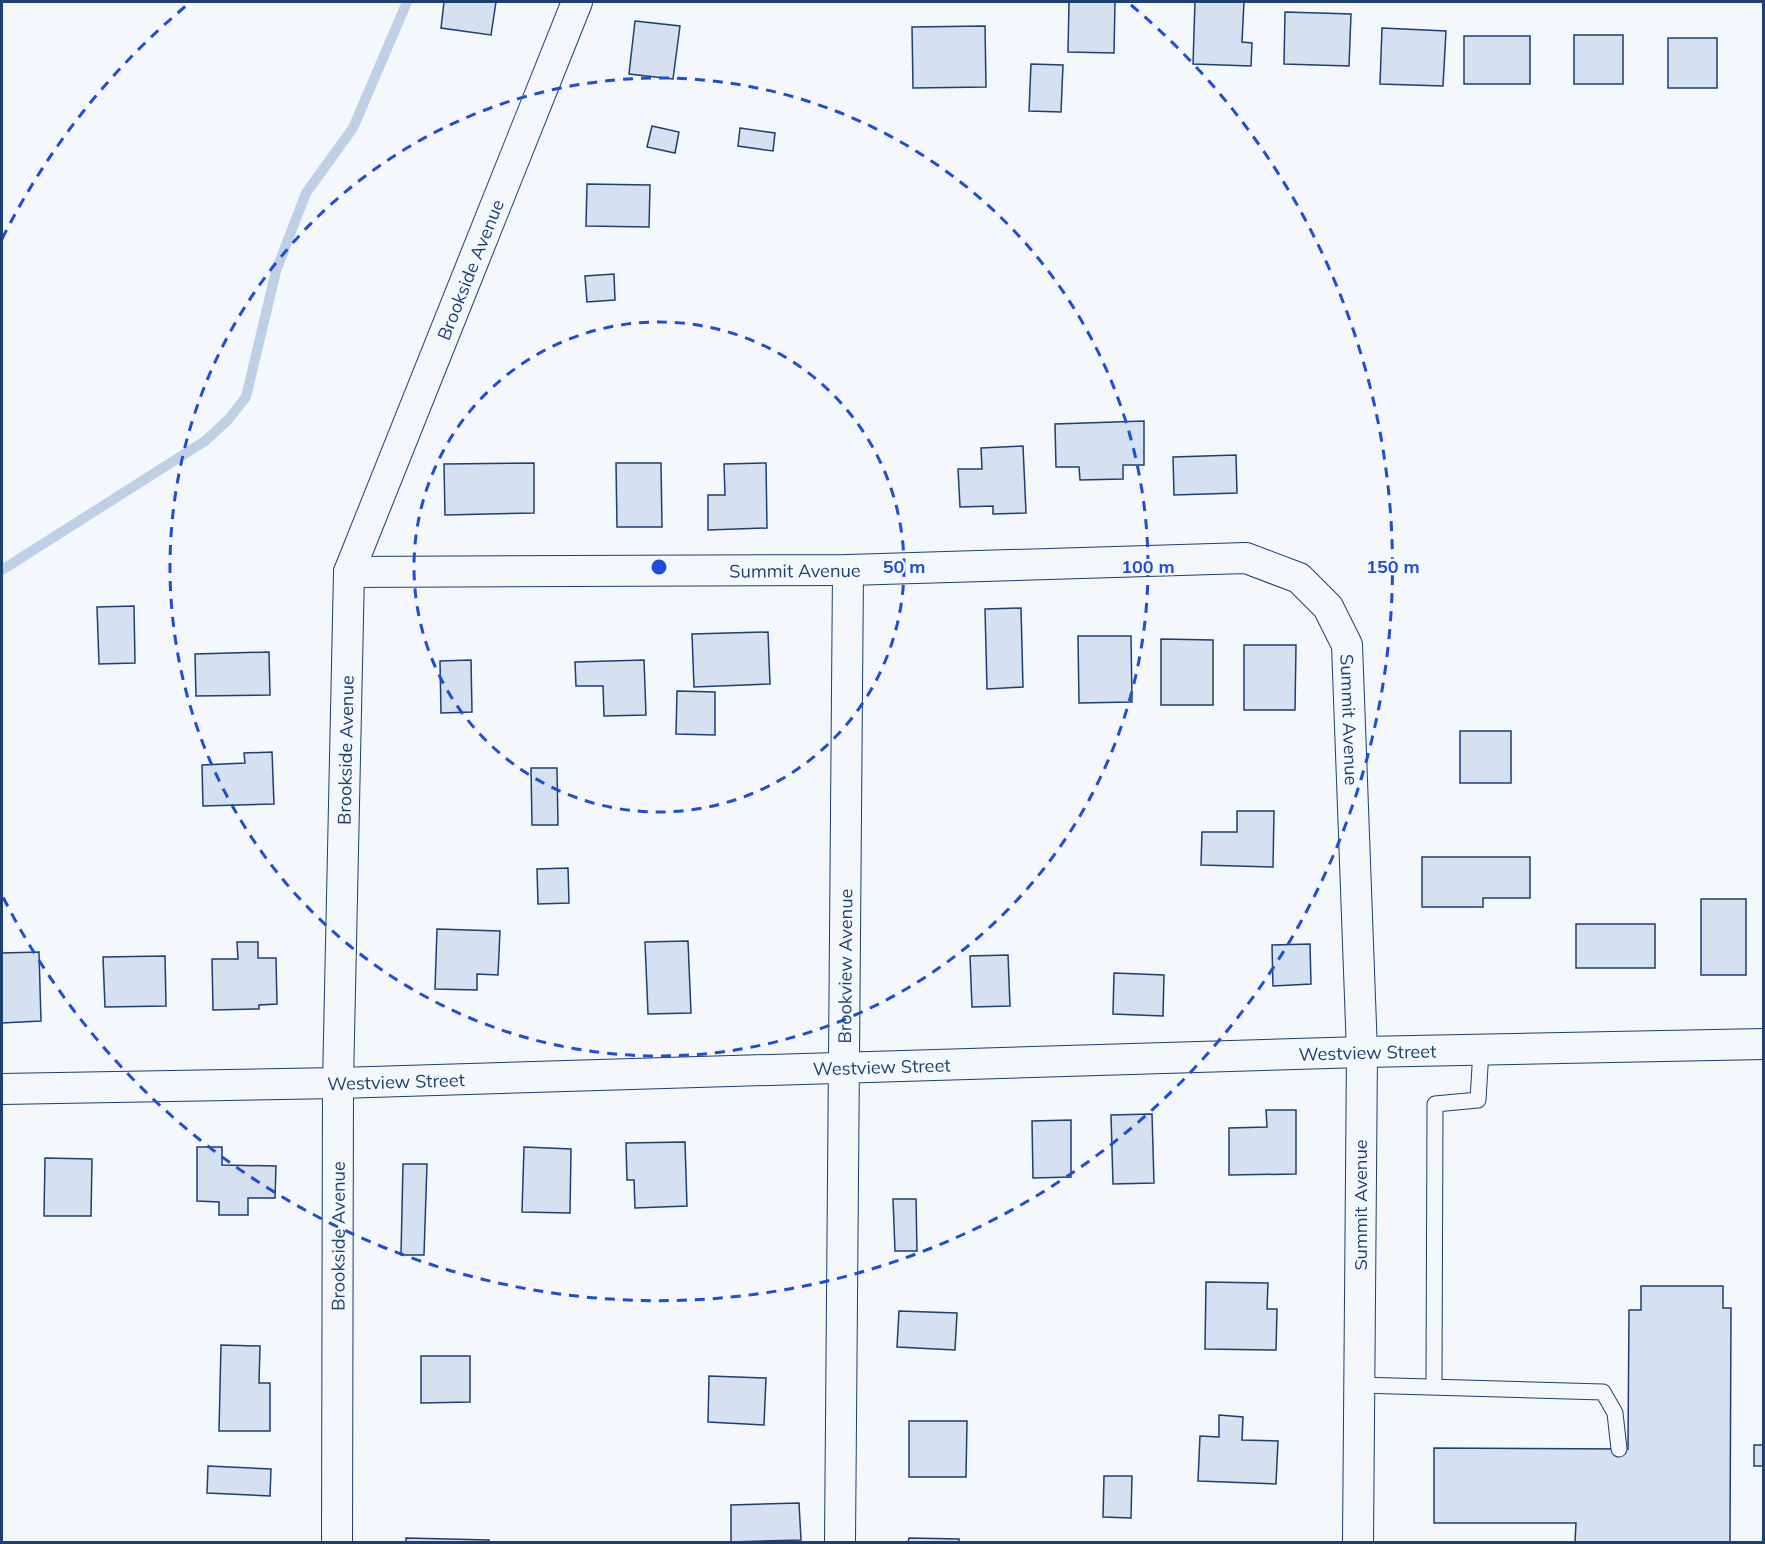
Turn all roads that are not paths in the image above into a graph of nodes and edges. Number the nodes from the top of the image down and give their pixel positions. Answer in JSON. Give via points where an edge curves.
{"nodes":[{"id":1,"x":577,"y":2,"type":"edge"},
{"id":2,"x":848,"y":570,"type":"junction"},
{"id":3,"x":349,"y":572,"type":"junction"},
{"id":4,"x":1764,"y":1044,"type":"edge"},
{"id":5,"x":1481,"y":1050,"type":"junction"},
{"id":6,"x":1362,"y":1052,"type":"junction"},
{"id":7,"x":845,"y":1066,"type":"junction"},
{"id":8,"x":338,"y":1083,"type":"junction"},
{"id":9,"x":2,"y":1089,"type":"edge"},
{"id":10,"x":1359,"y":1385,"type":"junction"},
{"id":11,"x":1434,"y":1387,"type":"junction"},
{"id":12,"x":1619,"y":1449,"type":"dead end"},
{"id":13,"x":337,"y":1542,"type":"edge"},
{"id":14,"x":840,"y":1542,"type":"edge"},
{"id":15,"x":1358,"y":1542,"type":"edge"}],
"edges":[{"from":1,"to":3,"type":"street","name":"Brookside Avenue"},
{"from":2,"to":3,"type":"street","name":"Summit Avenue"},
{"from":2,"to":6,"type":"street","name":"Summit Avenue","via":[[1246,558],[1299,578],[1328,607],[1347,645]]},
{"from":2,"to":7,"type":"street","name":"Brookview Avenue"},
{"from":3,"to":8,"type":"street","name":"Brookside Avenue"},
{"from":4,"to":5,"type":"street","name":"Westview Street"},
{"from":5,"to":6,"type":"street","name":"Westview Street"},
{"from":5,"to":11,"type":"lane","via":[[1478,1100],[1435,1104]]},
{"from":6,"to":7,"type":"street","name":"Westview Street"},
{"from":6,"to":10,"type":"street","name":"Summit Avenue"},
{"from":7,"to":8,"type":"street","name":"Westview Street"},
{"from":7,"to":14,"type":"street","name":"Brookview Avenue"},
{"from":8,"to":9,"type":"street","name":"Westview Street"},
{"from":8,"to":13,"type":"street","name":"Brookside Avenue"},
{"from":10,"to":11,"type":"lane"},
{"from":10,"to":15,"type":"street","name":"Summit Avenue"},
{"from":11,"to":12,"type":"lane","via":[[1603,1392],[1615,1413]]}]}
